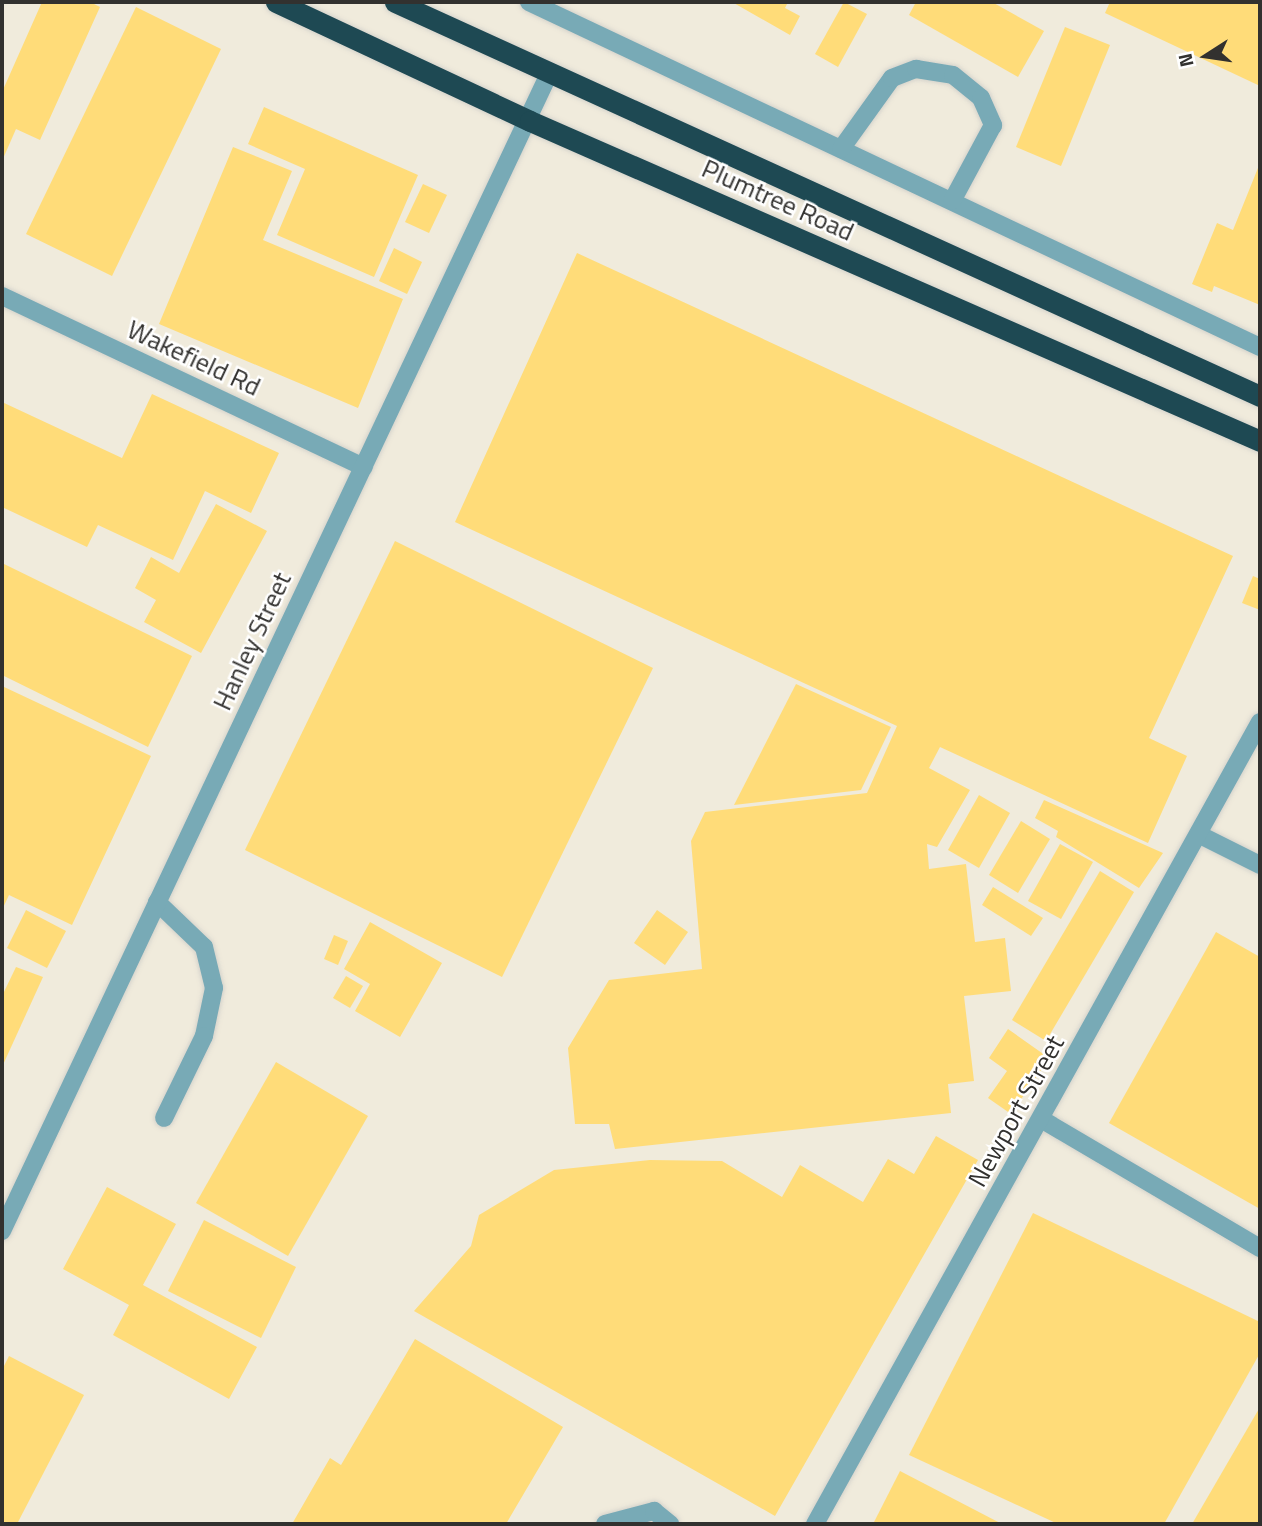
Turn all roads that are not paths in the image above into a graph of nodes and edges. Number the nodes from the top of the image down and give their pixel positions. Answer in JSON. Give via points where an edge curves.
{"nodes":[{"id":1,"x":276,"y":2,"type":"edge"},
{"id":2,"x":395,"y":2,"type":"edge"},
{"id":3,"x":430,"y":2,"type":"edge"},
{"id":4,"x":529,"y":2,"type":"edge"},
{"id":5,"x":301,"y":10,"type":"edge"},
{"id":6,"x":459,"y":32,"type":"junction"},
{"id":7,"x":549,"y":74,"type":"junction"},
{"id":8,"x":530,"y":121,"type":"junction"},
{"id":9,"x":841,"y":149,"type":"junction"},
{"id":10,"x":952,"y":201,"type":"junction"},
{"id":11,"x":2,"y":296,"type":"edge"},
{"id":12,"x":1260,"y":347,"type":"edge"},
{"id":13,"x":1260,"y":396,"type":"edge"},
{"id":14,"x":1260,"y":442,"type":"edge"},
{"id":15,"x":364,"y":467,"type":"junction"},
{"id":16,"x":1260,"y":722,"type":"edge"},
{"id":17,"x":1200,"y":835,"type":"junction"},
{"id":18,"x":1260,"y":865,"type":"edge"},
{"id":19,"x":157,"y":902,"type":"junction"},
{"id":20,"x":164,"y":1118,"type":"dead end"},
{"id":21,"x":1041,"y":1119,"type":"junction"},
{"id":22,"x":2,"y":1231,"type":"edge"},
{"id":23,"x":1260,"y":1248,"type":"edge"},
{"id":24,"x":605,"y":1524,"type":"edge"},
{"id":25,"x":670,"y":1524,"type":"edge"},
{"id":26,"x":815,"y":1524,"type":"edge"}],
"edges":[{"from":1,"to":5,"type":"highway","name":"Plumtree Road"},
{"from":2,"to":6,"type":"highway","name":"Plumtree Road"},
{"from":3,"to":6,"type":"highway"},
{"from":4,"to":9,"type":"street"},
{"from":5,"to":8,"type":"highway","name":"Plumtree Road"},
{"from":6,"to":7,"type":"highway","name":"Plumtree Road"},
{"from":7,"to":8,"type":"street","name":"Hanley Street"},
{"from":7,"to":13,"type":"highway","name":"Plumtree Road"},
{"from":8,"to":14,"type":"highway","name":"Plumtree Road"},
{"from":8,"to":15,"type":"street","name":"Hanley Street"},
{"from":9,"to":10,"type":"street"},
{"from":9,"to":10,"type":"street","via":[[892,78],[916,69],[953,75],[981,98],[993,125]]},
{"from":10,"to":12,"type":"street"},
{"from":11,"to":15,"type":"street","name":"Wakefield Rd"},
{"from":15,"to":19,"type":"street","name":"Hanley Street"},
{"from":16,"to":17,"type":"street","name":"Newport Street"},
{"from":17,"to":18,"type":"street"},
{"from":17,"to":21,"type":"street","name":"Newport Street"},
{"from":19,"to":20,"type":"street","via":[[204,947],[214,988],[204,1036]]},
{"from":19,"to":22,"type":"street","name":"Hanley Street"},
{"from":21,"to":23,"type":"street"},
{"from":21,"to":26,"type":"street","name":"Newport Street"},
{"from":24,"to":25,"type":"street","via":[[653,1511]]}]}
